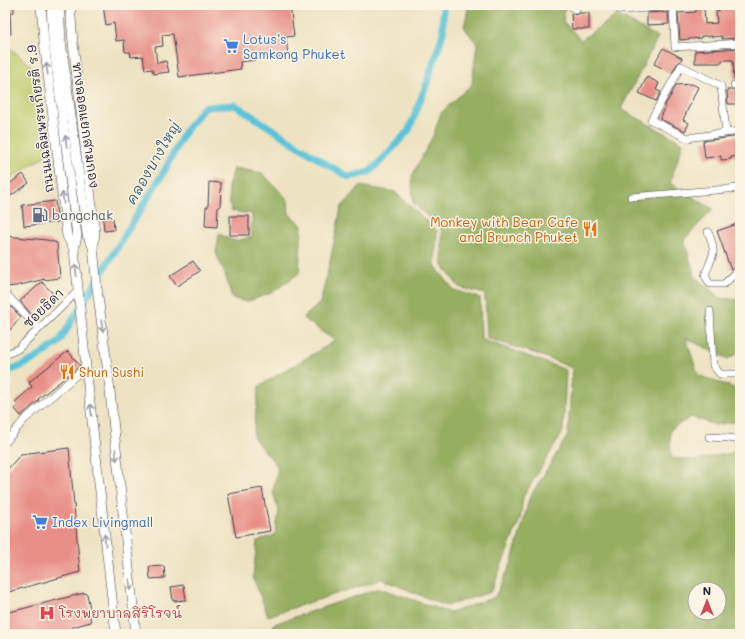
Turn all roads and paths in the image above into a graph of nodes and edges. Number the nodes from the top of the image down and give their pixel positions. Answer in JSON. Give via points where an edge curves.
{"nodes":[{"id":1,"x":41,"y":5,"type":"edge"},
{"id":2,"x":51,"y":5,"type":"edge"},
{"id":3,"x":59,"y":5,"type":"edge"},
{"id":4,"x":70,"y":5,"type":"edge"},
{"id":5,"x":611,"y":5,"type":"edge"},
{"id":6,"x":689,"y":5,"type":"edge"},
{"id":7,"x":673,"y":6,"type":"edge"},
{"id":8,"x":740,"y":43,"type":"edge"},
{"id":9,"x":740,"y":131,"type":"edge"},
{"id":10,"x":726,"y":132,"type":"junction"},
{"id":11,"x":740,"y":188,"type":"edge"},
{"id":12,"x":631,"y":197,"type":"dead end"},
{"id":13,"x":708,"y":232,"type":"dead end"},
{"id":14,"x":92,"y":246,"type":"junction"},
{"id":15,"x":74,"y":249,"type":"junction"},
{"id":16,"x":740,"y":270,"type":"edge"},
{"id":17,"x":78,"y":291,"type":"junction"},
{"id":18,"x":5,"y":293,"type":"edge"},
{"id":19,"x":710,"y":311,"type":"dead end"},
{"id":20,"x":39,"y":329,"type":"junction"},
{"id":21,"x":5,"y":355,"type":"edge"},
{"id":22,"x":86,"y":367,"type":"junction"},
{"id":23,"x":740,"y":374,"type":"edge"},
{"id":24,"x":709,"y":437,"type":"dead end"},
{"id":25,"x":740,"y":440,"type":"edge"},
{"id":26,"x":5,"y":443,"type":"edge"},
{"id":27,"x":116,"y":634,"type":"edge"},
{"id":28,"x":136,"y":634,"type":"edge"}],
"edges":[{"from":15,"to":1,"type":"main road","name":"ถนนเฉลิมพระเกียรติ ร.9","one_way":true,"via":[[67,236]]},
{"from":15,"to":2,"type":"main road","name":"ทางลอดแยกสามกอง","one_way":true,"via":[[77,236]]},
{"from":3,"to":14,"type":"main road","name":"ทางลอดแยกสามกอง","via":[[61,41],[87,235]]},
{"from":4,"to":14,"type":"main road","via":[[95,233]]},
{"from":5,"to":7,"type":"street","via":[[621,10]]},
{"from":6,"to":7,"type":"street"},
{"from":7,"to":8,"type":"street","via":[[675,47]]},
{"from":9,"to":10,"type":"street"},
{"from":10,"to":10,"type":"street","via":[[687,138],[651,120],[681,66],[721,86]]},
{"from":11,"to":12,"type":"street"},
{"from":13,"to":16,"type":"street","via":[[713,253],[705,276],[710,284],[724,284]]},
{"from":14,"to":28,"type":"main road","one_way":true},
{"from":17,"to":15,"type":"main road","name":"ถนนเฉลิมพระเกียรติ ร.9","one_way":true},
{"from":17,"to":20,"type":"street","name":"ซอยธิดา"},
{"from":17,"to":22,"type":"main road","name":"ถนนเฉลิมพระเกียรติ ร.9"},
{"from":18,"to":20,"type":"street"},
{"from":19,"to":23,"type":"street","via":[[714,365],[720,374]]},
{"from":20,"to":21,"type":"street","name":"ซอยธิดา","via":[[18,349]]},
{"from":22,"to":26,"type":"street","via":[[24,420]]},
{"from":27,"to":22,"type":"main road","name":"ถนนเฉลิมพระเกียรติ ร.9","one_way":true},
{"from":24,"to":25,"type":"street"}]}
